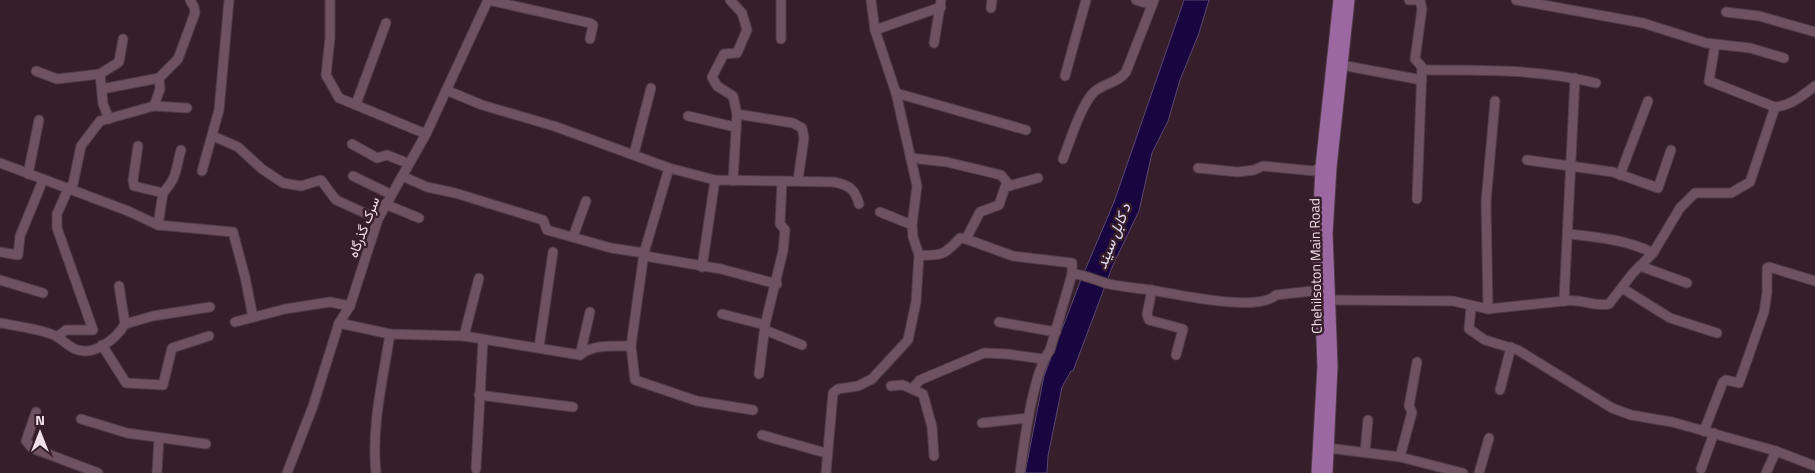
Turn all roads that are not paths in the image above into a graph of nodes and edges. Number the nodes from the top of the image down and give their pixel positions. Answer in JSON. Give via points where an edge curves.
{"nodes":[{"id":1,"x":190,"y":0,"type":"edge"},
{"id":2,"x":229,"y":0,"type":"edge"},
{"id":3,"x":330,"y":0,"type":"edge"},
{"id":4,"x":488,"y":0,"type":"edge"},
{"id":5,"x":781,"y":0,"type":"edge"},
{"id":6,"x":871,"y":0,"type":"edge"},
{"id":7,"x":1086,"y":0,"type":"edge"},
{"id":8,"x":1136,"y":0,"type":"edge"},
{"id":9,"x":1340,"y":0,"type":"edge"},
{"id":10,"x":1349,"y":0,"type":"edge"},
{"id":11,"x":1409,"y":0,"type":"edge"},
{"id":12,"x":1416,"y":0,"type":"edge"},
{"id":13,"x":1420,"y":0,"type":"edge"},
{"id":14,"x":1516,"y":0,"type":"edge"},
{"id":15,"x":734,"y":1,"type":"edge"},
{"id":16,"x":1153,"y":2,"type":"edge"},
{"id":17,"x":941,"y":3,"type":"edge"},
{"id":18,"x":1726,"y":12,"type":"dead end"},
{"id":19,"x":386,"y":23,"type":"dead end"},
{"id":20,"x":875,"y":30,"type":"junction"},
{"id":21,"x":1815,"y":32,"type":"edge"},
{"id":22,"x":124,"y":39,"type":"dead end"},
{"id":23,"x":590,"y":39,"type":"dead end"},
{"id":24,"x":781,"y":39,"type":"dead end"},
{"id":25,"x":934,"y":42,"type":"dead end"},
{"id":26,"x":1715,"y":45,"type":"junction"},
{"id":27,"x":1784,"y":58,"type":"dead end"},
{"id":28,"x":1341,"y":65,"type":"junction"},
{"id":29,"x":36,"y":70,"type":"dead end"},
{"id":30,"x":1422,"y":70,"type":"junction"},
{"id":31,"x":100,"y":74,"type":"junction"},
{"id":32,"x":1065,"y":76,"type":"dead end"},
{"id":33,"x":159,"y":78,"type":"junction"},
{"id":34,"x":1575,"y":78,"type":"junction"},
{"id":35,"x":1422,"y":80,"type":"junction"},
{"id":36,"x":1596,"y":83,"type":"dead end"},
{"id":37,"x":1815,"y":86,"type":"edge"},
{"id":38,"x":651,"y":88,"type":"dead end"},
{"id":39,"x":102,"y":89,"type":"junction"},
{"id":40,"x":446,"y":90,"type":"junction"},
{"id":41,"x":896,"y":93,"type":"junction"},
{"id":42,"x":1495,"y":101,"type":"dead end"},
{"id":43,"x":1648,"y":101,"type":"dead end"},
{"id":44,"x":356,"y":104,"type":"junction"},
{"id":45,"x":154,"y":106,"type":"junction"},
{"id":46,"x":1775,"y":107,"type":"junction"},
{"id":47,"x":187,"y":108,"type":"dead end"},
{"id":48,"x":736,"y":114,"type":"junction"},
{"id":49,"x":688,"y":116,"type":"dead end"},
{"id":50,"x":109,"y":119,"type":"junction"},
{"id":51,"x":39,"y":120,"type":"dead end"},
{"id":52,"x":735,"y":127,"type":"junction"},
{"id":53,"x":1026,"y":130,"type":"dead end"},
{"id":54,"x":426,"y":134,"type":"junction"},
{"id":55,"x":214,"y":136,"type":"junction"},
{"id":56,"x":352,"y":144,"type":"dead end"},
{"id":57,"x":138,"y":146,"type":"dead end"},
{"id":58,"x":181,"y":150,"type":"dead end"},
{"id":59,"x":1671,"y":150,"type":"dead end"},
{"id":60,"x":634,"y":154,"type":"junction"},
{"id":61,"x":911,"y":158,"type":"junction"},
{"id":62,"x":1063,"y":159,"type":"dead end"},
{"id":63,"x":1527,"y":160,"type":"dead end"},
{"id":64,"x":0,"y":163,"type":"edge"},
{"id":65,"x":408,"y":163,"type":"junction"},
{"id":66,"x":1322,"y":167,"type":"junction"},
{"id":67,"x":1572,"y":167,"type":"junction"},
{"id":68,"x":669,"y":168,"type":"junction"},
{"id":69,"x":1198,"y":168,"type":"dead end"},
{"id":70,"x":202,"y":171,"type":"dead end"},
{"id":71,"x":28,"y":174,"type":"junction"},
{"id":72,"x":1620,"y":175,"type":"junction"},
{"id":73,"x":353,"y":176,"type":"dead end"},
{"id":74,"x":402,"y":176,"type":"junction"},
{"id":75,"x":1038,"y":178,"type":"dead end"},
{"id":76,"x":43,"y":180,"type":"junction"},
{"id":77,"x":715,"y":180,"type":"junction"},
{"id":78,"x":798,"y":180,"type":"junction"},
{"id":79,"x":733,"y":181,"type":"junction"},
{"id":80,"x":782,"y":181,"type":"junction"},
{"id":81,"x":1010,"y":186,"type":"junction"},
{"id":82,"x":68,"y":189,"type":"junction"},
{"id":83,"x":163,"y":193,"type":"junction"},
{"id":84,"x":390,"y":194,"type":"junction"},
{"id":85,"x":1417,"y":198,"type":"dead end"},
{"id":86,"x":586,"y":201,"type":"dead end"},
{"id":87,"x":385,"y":204,"type":"junction"},
{"id":88,"x":859,"y":204,"type":"dead end"},
{"id":89,"x":880,"y":212,"type":"dead end"},
{"id":90,"x":419,"y":218,"type":"dead end"},
{"id":91,"x":378,"y":219,"type":"junction"},
{"id":92,"x":158,"y":225,"type":"junction"},
{"id":93,"x":912,"y":225,"type":"junction"},
{"id":94,"x":1569,"y":234,"type":"junction"},
{"id":95,"x":573,"y":237,"type":"junction"},
{"id":96,"x":966,"y":238,"type":"junction"},
{"id":97,"x":0,"y":252,"type":"edge"},
{"id":98,"x":553,"y":252,"type":"dead end"},
{"id":99,"x":1653,"y":253,"type":"junction"},
{"id":100,"x":919,"y":254,"type":"junction"},
{"id":101,"x":644,"y":255,"type":"junction"},
{"id":102,"x":1640,"y":266,"type":"junction"},
{"id":103,"x":702,"y":267,"type":"junction"},
{"id":104,"x":1076,"y":274,"type":"junction"},
{"id":105,"x":479,"y":278,"type":"dead end"},
{"id":106,"x":0,"y":280,"type":"edge"},
{"id":107,"x":1815,"y":281,"type":"edge"},
{"id":108,"x":1688,"y":283,"type":"dead end"},
{"id":109,"x":777,"y":284,"type":"junction"},
{"id":110,"x":119,"y":286,"type":"dead end"},
{"id":111,"x":1622,"y":288,"type":"junction"},
{"id":112,"x":1152,"y":290,"type":"junction"},
{"id":113,"x":1321,"y":290,"type":"junction"},
{"id":114,"x":43,"y":293,"type":"dead end"},
{"id":115,"x":1330,"y":300,"type":"junction"},
{"id":116,"x":1564,"y":300,"type":"junction"},
{"id":117,"x":350,"y":306,"type":"junction"},
{"id":118,"x":210,"y":307,"type":"dead end"},
{"id":119,"x":1471,"y":307,"type":"junction"},
{"id":120,"x":1488,"y":309,"type":"junction"},
{"id":121,"x":590,"y":312,"type":"dead end"},
{"id":122,"x":722,"y":314,"type":"dead end"},
{"id":123,"x":253,"y":317,"type":"junction"},
{"id":124,"x":235,"y":322,"type":"dead end"},
{"id":125,"x":999,"y":322,"type":"dead end"},
{"id":126,"x":0,"y":323,"type":"edge"},
{"id":127,"x":339,"y":323,"type":"junction"},
{"id":128,"x":126,"y":324,"type":"junction"},
{"id":129,"x":765,"y":328,"type":"junction"},
{"id":130,"x":1056,"y":332,"type":"junction"},
{"id":131,"x":1717,"y":332,"type":"dead end"},
{"id":132,"x":390,"y":334,"type":"junction"},
{"id":133,"x":209,"y":336,"type":"dead end"},
{"id":134,"x":464,"y":336,"type":"junction"},
{"id":135,"x":57,"y":337,"type":"junction"},
{"id":136,"x":484,"y":340,"type":"junction"},
{"id":137,"x":102,"y":345,"type":"junction"},
{"id":138,"x":802,"y":345,"type":"dead end"},
{"id":139,"x":631,"y":346,"type":"junction"},
{"id":140,"x":1511,"y":347,"type":"junction"},
{"id":141,"x":539,"y":348,"type":"junction"},
{"id":142,"x":580,"y":354,"type":"junction"},
{"id":143,"x":1176,"y":356,"type":"dead end"},
{"id":144,"x":1043,"y":359,"type":"junction"},
{"id":145,"x":1416,"y":362,"type":"dead end"},
{"id":146,"x":759,"y":374,"type":"dead end"},
{"id":147,"x":891,"y":386,"type":"dead end"},
{"id":148,"x":913,"y":388,"type":"junction"},
{"id":149,"x":1500,"y":390,"type":"dead end"},
{"id":150,"x":479,"y":395,"type":"junction"},
{"id":151,"x":573,"y":406,"type":"dead end"},
{"id":152,"x":753,"y":410,"type":"dead end"},
{"id":153,"x":36,"y":412,"type":"dead end"},
{"id":154,"x":81,"y":418,"type":"dead end"},
{"id":155,"x":1028,"y":418,"type":"junction"},
{"id":156,"x":1368,"y":420,"type":"dead end"},
{"id":157,"x":982,"y":423,"type":"dead end"},
{"id":158,"x":1709,"y":432,"type":"junction"},
{"id":159,"x":762,"y":435,"type":"dead end"},
{"id":160,"x":159,"y":438,"type":"junction"},
{"id":161,"x":1489,"y":438,"type":"dead end"},
{"id":162,"x":206,"y":444,"type":"dead end"},
{"id":163,"x":1328,"y":448,"type":"junction"},
{"id":164,"x":1776,"y":451,"type":"junction"},
{"id":165,"x":1365,"y":452,"type":"junction"},
{"id":166,"x":826,"y":453,"type":"junction"},
{"id":167,"x":934,"y":456,"type":"dead end"},
{"id":168,"x":1400,"y":457,"type":"junction"},
{"id":169,"x":1815,"y":466,"type":"edge"},
{"id":170,"x":476,"y":469,"type":"dead end"},
{"id":171,"x":1701,"y":469,"type":"dead end"},
{"id":172,"x":98,"y":473,"type":"edge"},
{"id":173,"x":157,"y":473,"type":"edge"},
{"id":174,"x":287,"y":473,"type":"edge"},
{"id":175,"x":376,"y":473,"type":"edge"},
{"id":176,"x":826,"y":473,"type":"edge"},
{"id":177,"x":1020,"y":473,"type":"edge"},
{"id":178,"x":1317,"y":473,"type":"edge"},
{"id":179,"x":1327,"y":473,"type":"edge"},
{"id":180,"x":1463,"y":473,"type":"edge"},
{"id":181,"x":1479,"y":473,"type":"edge"},
{"id":182,"x":1766,"y":473,"type":"edge"}],
"edges":[{"from":1,"to":33,"type":"street","via":[[195,13],[181,54]]},
{"from":2,"to":55,"type":"street","via":[[220,110]]},
{"from":3,"to":44,"type":"street","via":[[326,74],[339,98]]},
{"from":4,"to":23,"type":"street","via":[[590,22],[593,25]]},
{"from":4,"to":40,"type":"street","name":"سرک گذرگاه"},
{"from":5,"to":24,"type":"street"},
{"from":6,"to":20,"type":"street"},
{"from":7,"to":32,"type":"street"},
{"from":8,"to":16,"type":"street"},
{"from":9,"to":66,"type":"main road","name":"Chehilsoton Main Road"},
{"from":10,"to":28,"type":"main road","name":"Chehilsoton Main Road"},
{"from":11,"to":12,"type":"street"},
{"from":13,"to":30,"type":"street","via":[[1422,9],[1416,59]]},
{"from":14,"to":26,"type":"street","via":[[1643,24]]},
{"from":15,"to":48,"type":"street","via":[[747,30],[737,53],[724,54],[712,77],[717,86],[733,96]]},
{"from":16,"to":62,"type":"street","via":[[1126,72],[1122,78],[1094,92]]},
{"from":17,"to":20,"type":"street"},
{"from":17,"to":25,"type":"street"},
{"from":18,"to":21,"type":"street","via":[[1759,16]]},
{"from":19,"to":44,"type":"street"},
{"from":20,"to":41,"type":"street"},
{"from":22,"to":31,"type":"street","via":[[119,62]]},
{"from":26,"to":27,"type":"street","via":[[1750,48]]},
{"from":26,"to":46,"type":"street","via":[[1709,80]]},
{"from":28,"to":35,"type":"street"},
{"from":28,"to":115,"type":"main road","name":"Chehilsoton Main Road","via":[[1327,233]]},
{"from":29,"to":31,"type":"street","via":[[57,79]]},
{"from":30,"to":34,"type":"street","via":[[1497,70]]},
{"from":30,"to":35,"type":"street"},
{"from":31,"to":39,"type":"street"},
{"from":33,"to":39,"type":"street"},
{"from":33,"to":45,"type":"street","via":[[160,89]]},
{"from":34,"to":36,"type":"street"},
{"from":34,"to":67,"type":"street"},
{"from":35,"to":85,"type":"street"},
{"from":37,"to":46,"type":"street","via":[[1796,100]]},
{"from":38,"to":60,"type":"street"},
{"from":39,"to":50,"type":"street"},
{"from":40,"to":54,"type":"street","name":"سرک گذرگاه"},
{"from":40,"to":60,"type":"street","via":[[482,106],[554,126]]},
{"from":41,"to":53,"type":"street"},
{"from":41,"to":61,"type":"street"},
{"from":42,"to":120,"type":"street","via":[[1486,202]]},
{"from":43,"to":72,"type":"street"},
{"from":44,"to":54,"type":"street"},
{"from":45,"to":47,"type":"street"},
{"from":45,"to":50,"type":"street"},
{"from":46,"to":99,"type":"street","via":[[1750,182],[1730,193],[1690,195]]},
{"from":48,"to":52,"type":"street"},
{"from":48,"to":78,"type":"street","via":[[793,123],[802,128],[804,138]]},
{"from":49,"to":52,"type":"street"},
{"from":50,"to":82,"type":"street","via":[[100,121],[81,146],[73,184]]},
{"from":51,"to":71,"type":"street"},
{"from":52,"to":79,"type":"street"},
{"from":54,"to":65,"type":"street","name":"سرک گذرگاه"},
{"from":55,"to":70,"type":"street"},
{"from":55,"to":91,"type":"street","via":[[238,147],[283,183],[301,186],[321,180],[336,200]]},
{"from":56,"to":65,"type":"street","via":[[377,158],[387,155]]},
{"from":57,"to":83,"type":"street","via":[[134,186]]},
{"from":58,"to":83,"type":"street","via":[[175,179]]},
{"from":59,"to":72,"type":"street","via":[[1658,188]]},
{"from":60,"to":68,"type":"street"},
{"from":61,"to":81,"type":"street","via":[[948,162],[1001,175]]},
{"from":61,"to":93,"type":"street","via":[[917,186]]},
{"from":63,"to":67,"type":"street"},
{"from":64,"to":71,"type":"street"},
{"from":65,"to":74,"type":"street","name":"سرک گذرگاه"},
{"from":66,"to":69,"type":"street","via":[[1314,171],[1263,166],[1238,172]]},
{"from":66,"to":113,"type":"main road","name":"Chehilsoton Main Road","via":[[1318,233]]},
{"from":67,"to":72,"type":"street"},
{"from":67,"to":94,"type":"street"},
{"from":68,"to":77,"type":"street"},
{"from":68,"to":101,"type":"street"},
{"from":71,"to":76,"type":"street"},
{"from":73,"to":84,"type":"street"},
{"from":74,"to":84,"type":"street","name":"سرک گذرگاه"},
{"from":74,"to":95,"type":"street","via":[[427,187],[543,220],[547,230]]},
{"from":75,"to":81,"type":"street"},
{"from":76,"to":82,"type":"street"},
{"from":76,"to":97,"type":"street","via":[[20,236],[18,255]]},
{"from":77,"to":79,"type":"street"},
{"from":77,"to":103,"type":"street"},
{"from":78,"to":80,"type":"street"},
{"from":78,"to":88,"type":"street","via":[[850,186]]},
{"from":79,"to":80,"type":"street"},
{"from":80,"to":109,"type":"street","via":[[780,224],[785,230]]},
{"from":81,"to":96,"type":"street","via":[[1005,187],[999,205],[980,212]]},
{"from":82,"to":92,"type":"street"},
{"from":82,"to":135,"type":"street","via":[[57,214],[57,228],[93,330],[70,330]]},
{"from":83,"to":92,"type":"street"},
{"from":84,"to":87,"type":"street","name":"سرک گذرگاه"},
{"from":86,"to":95,"type":"street"},
{"from":87,"to":90,"type":"street"},
{"from":87,"to":91,"type":"street","name":"سرک گذرگاه"},
{"from":89,"to":93,"type":"street"},
{"from":91,"to":117,"type":"street","name":"سرک گذرگاه"},
{"from":92,"to":123,"type":"street","via":[[233,232]]},
{"from":93,"to":100,"type":"street"},
{"from":94,"to":99,"type":"street","via":[[1625,243]]},
{"from":94,"to":116,"type":"street"},
{"from":95,"to":101,"type":"street"},
{"from":96,"to":100,"type":"street","via":[[960,238],[948,251],[939,255]]},
{"from":96,"to":104,"type":"street","via":[[1013,256],[1072,263]]},
{"from":98,"to":141,"type":"street"},
{"from":99,"to":102,"type":"street"},
{"from":100,"to":166,"type":"street","via":[[916,302],[908,340],[872,379],[834,391]]},
{"from":101,"to":103,"type":"street"},
{"from":101,"to":139,"type":"street"},
{"from":102,"to":108,"type":"street"},
{"from":102,"to":111,"type":"street"},
{"from":103,"to":109,"type":"street"},
{"from":104,"to":112,"type":"street","via":[[1109,284]]},
{"from":104,"to":130,"type":"street"},
{"from":105,"to":134,"type":"street"},
{"from":106,"to":114,"type":"street"},
{"from":107,"to":158,"type":"street","via":[[1767,268],[1764,312],[1739,384],[1722,382]]},
{"from":109,"to":129,"type":"street"},
{"from":110,"to":128,"type":"street"},
{"from":111,"to":116,"type":"street","via":[[1606,305]]},
{"from":111,"to":131,"type":"street","via":[[1670,318]]},
{"from":112,"to":113,"type":"street","via":[[1211,301],[1257,301],[1272,299],[1276,295]]},
{"from":112,"to":143,"type":"street","via":[[1148,320],[1183,329]]},
{"from":113,"to":178,"type":"main road","name":"Chehilsoton Main Road","via":[[1323,366]]},
{"from":115,"to":119,"type":"street","via":[[1453,301]]},
{"from":115,"to":163,"type":"main road","name":"Chehilsoton Main Road","via":[[1332,366]]},
{"from":116,"to":120,"type":"street"},
{"from":117,"to":123,"type":"street","via":[[330,302]]},
{"from":117,"to":127,"type":"street","name":"سرک گذرگاه"},
{"from":118,"to":128,"type":"street"},
{"from":119,"to":120,"type":"street"},
{"from":119,"to":140,"type":"street","via":[[1469,329],[1484,340]]},
{"from":121,"to":142,"type":"street"},
{"from":122,"to":129,"type":"street"},
{"from":123,"to":124,"type":"street"},
{"from":125,"to":130,"type":"street"},
{"from":126,"to":135,"type":"street"},
{"from":127,"to":132,"type":"street"},
{"from":127,"to":174,"type":"street","name":"سرک گذرگاه","via":[[313,406]]},
{"from":128,"to":137,"type":"street"},
{"from":129,"to":138,"type":"street"},
{"from":129,"to":146,"type":"street"},
{"from":130,"to":144,"type":"street"},
{"from":132,"to":134,"type":"street"},
{"from":132,"to":175,"type":"street","via":[[376,426]]},
{"from":133,"to":137,"type":"street","via":[[172,348],[162,385],[126,383]]},
{"from":134,"to":136,"type":"street"},
{"from":135,"to":137,"type":"street","via":[[77,350],[89,352]]},
{"from":136,"to":141,"type":"street"},
{"from":136,"to":150,"type":"street"},
{"from":139,"to":142,"type":"street","via":[[608,346]]},
{"from":139,"to":152,"type":"street","via":[[635,380],[698,401]]},
{"from":140,"to":149,"type":"street"},
{"from":140,"to":158,"type":"street","via":[[1612,408]]},
{"from":141,"to":142,"type":"street"},
{"from":144,"to":148,"type":"street","via":[[984,353],[920,380]]},
{"from":144,"to":155,"type":"street"},
{"from":145,"to":168,"type":"street","via":[[1409,406],[1412,412]]},
{"from":147,"to":148,"type":"street"},
{"from":148,"to":167,"type":"street","via":[[924,394],[926,400]]},
{"from":150,"to":151,"type":"street"},
{"from":150,"to":170,"type":"street"},
{"from":153,"to":172,"type":"street","via":[[26,441],[32,448]]},
{"from":154,"to":160,"type":"street","via":[[127,433]]},
{"from":155,"to":157,"type":"street"},
{"from":155,"to":177,"type":"street"},
{"from":156,"to":165,"type":"street"},
{"from":158,"to":164,"type":"street"},
{"from":158,"to":171,"type":"street"},
{"from":159,"to":166,"type":"street"},
{"from":160,"to":162,"type":"street"},
{"from":160,"to":173,"type":"street"},
{"from":161,"to":181,"type":"street"},
{"from":163,"to":165,"type":"street"},
{"from":163,"to":179,"type":"main road","name":"Chehilsoton Main Road"},
{"from":164,"to":169,"type":"street"},
{"from":164,"to":182,"type":"street"},
{"from":165,"to":168,"type":"street"},
{"from":166,"to":176,"type":"street"},
{"from":168,"to":180,"type":"street"}]}
